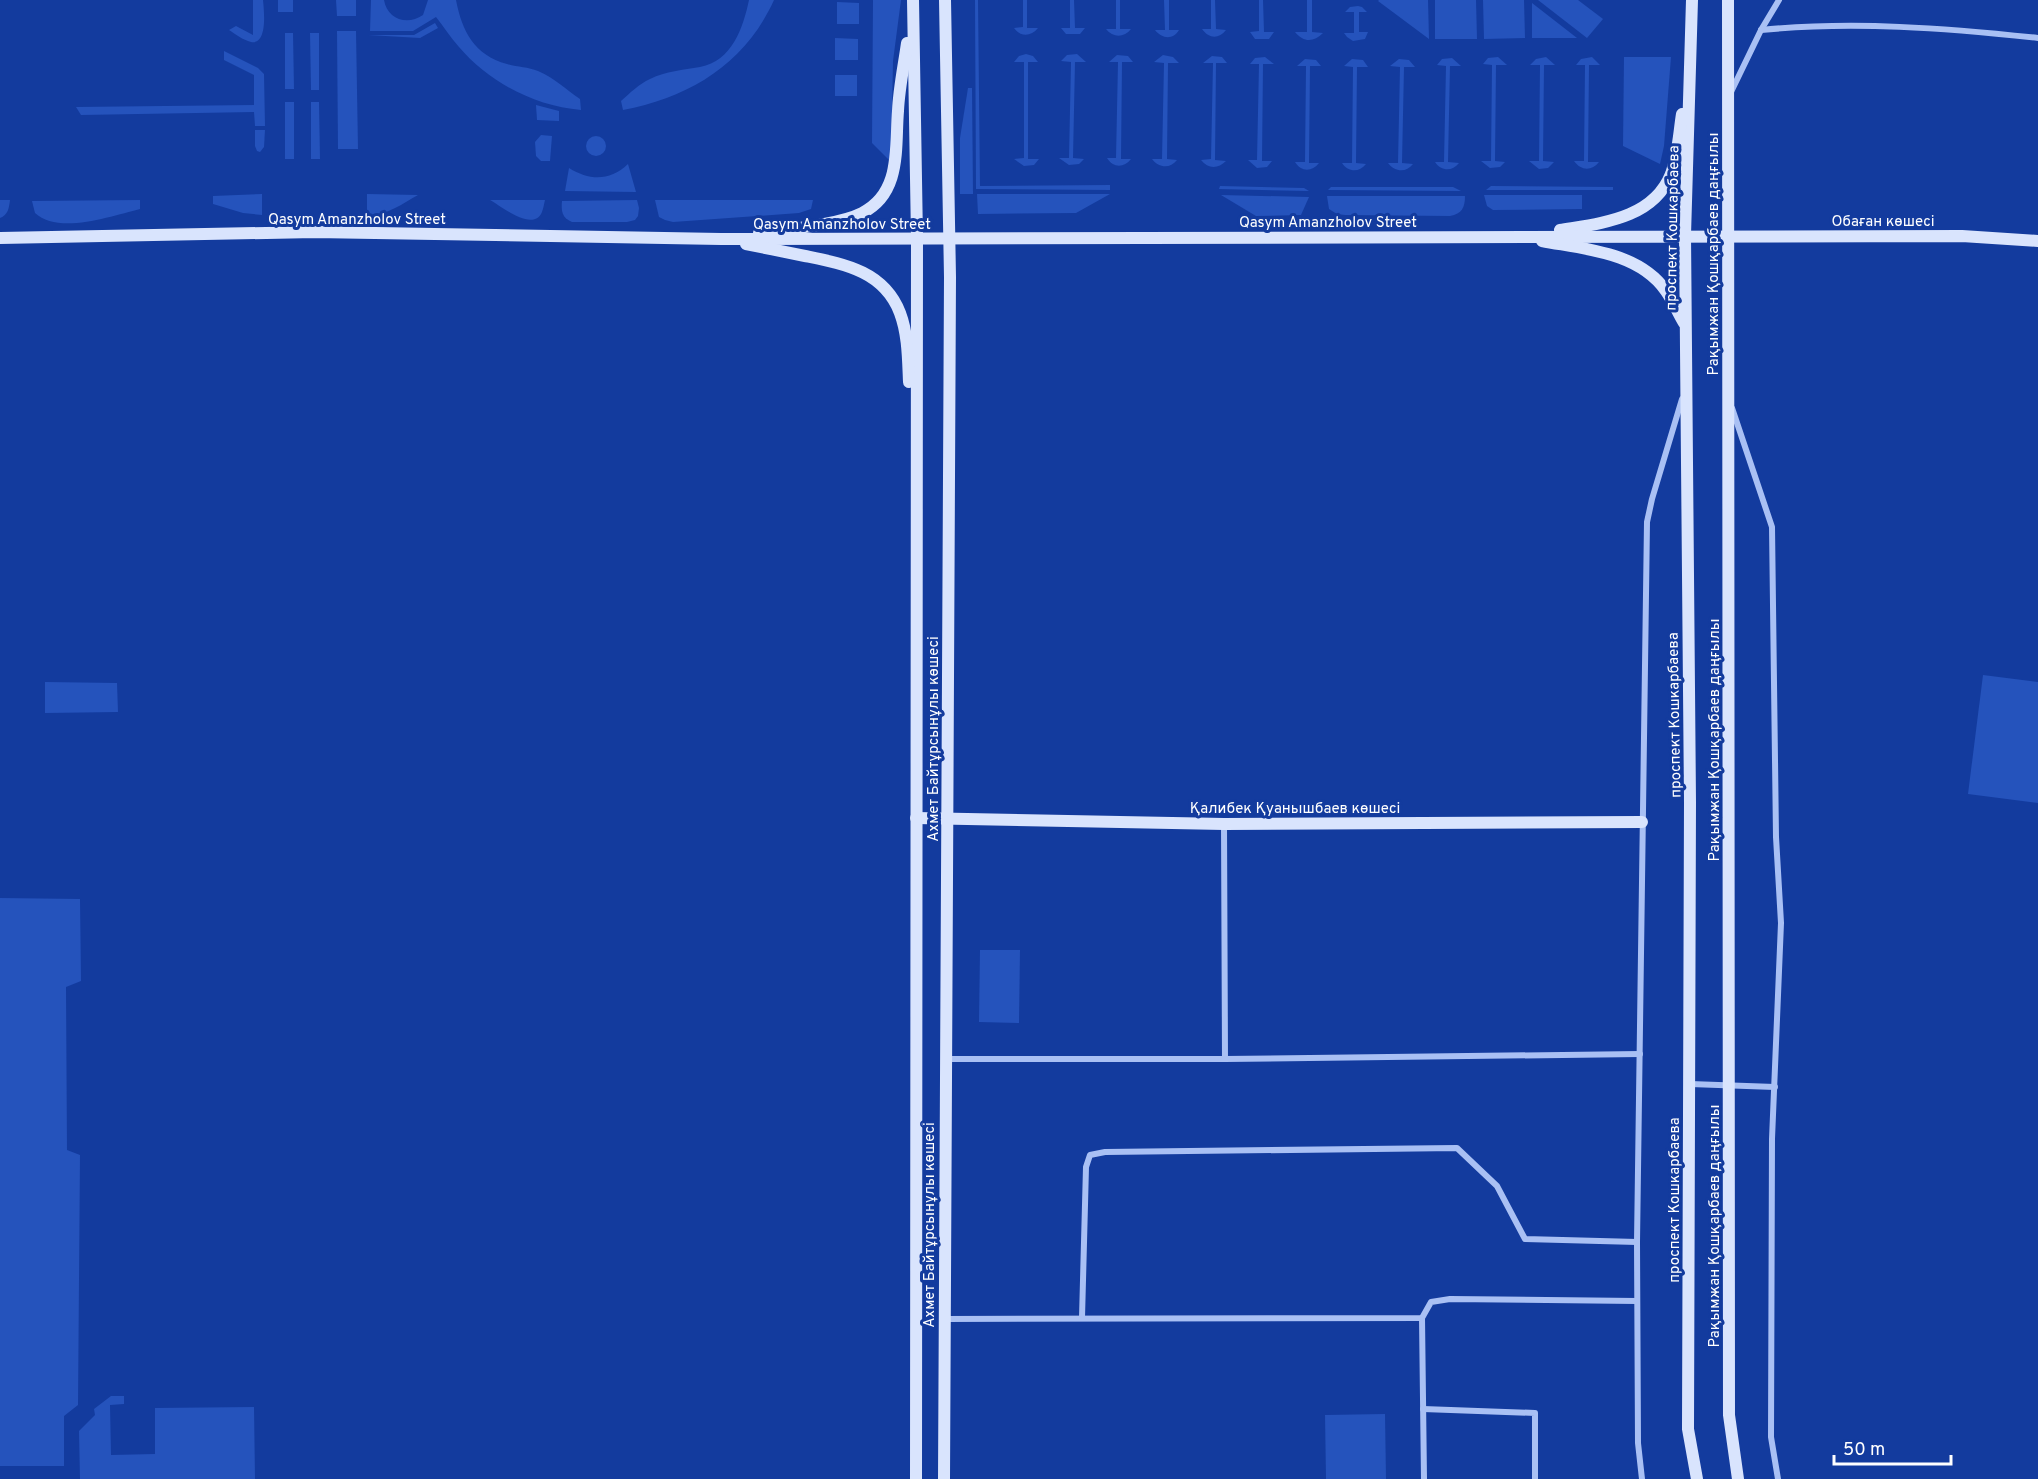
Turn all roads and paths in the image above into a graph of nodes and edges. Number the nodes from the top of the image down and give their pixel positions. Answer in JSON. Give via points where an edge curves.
{"nodes":[{"id":1,"x":913,"y":0,"type":"edge"},
{"id":2,"x":945,"y":0,"type":"edge"},
{"id":3,"x":1692,"y":0,"type":"edge"},
{"id":4,"x":1728,"y":0,"type":"edge"},
{"id":5,"x":1779,"y":0,"type":"edge"},
{"id":6,"x":1761,"y":30,"type":"junction"},
{"id":7,"x":2038,"y":38,"type":"edge"},
{"id":8,"x":1690,"y":56,"type":"junction"},
{"id":9,"x":1728,"y":98,"type":"junction"},
{"id":10,"x":1685,"y":235,"type":"junction"},
{"id":11,"x":1728,"y":235,"type":"junction"},
{"id":12,"x":1517,"y":236,"type":"junction"},
{"id":13,"x":0,"y":238,"type":"edge"},
{"id":14,"x":917,"y":238,"type":"junction"},
{"id":15,"x":949,"y":238,"type":"junction"},
{"id":16,"x":721,"y":239,"type":"junction"},
{"id":17,"x":2038,"y":241,"type":"edge"},
{"id":18,"x":1685,"y":325,"type":"junction"},
{"id":19,"x":1686,"y":389,"type":"junction"},
{"id":20,"x":1728,"y":396,"type":"junction"},
{"id":21,"x":916,"y":465,"type":"junction"},
{"id":22,"x":916,"y":818,"type":"junction"},
{"id":23,"x":948,"y":819,"type":"junction"},
{"id":24,"x":1642,"y":822,"type":"junction"},
{"id":25,"x":1224,"y":824,"type":"junction"},
{"id":26,"x":1640,"y":1054,"type":"junction"},
{"id":27,"x":946,"y":1059,"type":"junction"},
{"id":28,"x":1225,"y":1059,"type":"junction"},
{"id":29,"x":1690,"y":1084,"type":"junction"},
{"id":30,"x":1730,"y":1085,"type":"junction"},
{"id":31,"x":1775,"y":1087,"type":"junction"},
{"id":32,"x":1637,"y":1242,"type":"junction"},
{"id":33,"x":1637,"y":1301,"type":"junction"},
{"id":34,"x":1082,"y":1318,"type":"junction"},
{"id":35,"x":1422,"y":1318,"type":"junction"},
{"id":36,"x":944,"y":1319,"type":"junction"},
{"id":37,"x":1423,"y":1409,"type":"junction"},
{"id":38,"x":916,"y":1479,"type":"edge"},
{"id":39,"x":944,"y":1479,"type":"edge"},
{"id":40,"x":1424,"y":1479,"type":"edge"},
{"id":41,"x":1535,"y":1479,"type":"edge"},
{"id":42,"x":1641,"y":1479,"type":"edge"},
{"id":43,"x":1697,"y":1479,"type":"edge"},
{"id":44,"x":1738,"y":1479,"type":"edge"},
{"id":45,"x":1778,"y":1479,"type":"edge"}],
"edges":[{"from":1,"to":14,"type":"street","name":"Ахмет Байтұрсынұлы көшесі"},
{"from":1,"to":16,"type":"street","via":[[898,110],[895,169],[878,202],[845,219]]},
{"from":2,"to":15,"type":"street","name":"Ахмет Байтұрсынұлы көшесі"},
{"from":3,"to":8,"type":"street","name":"проспект Кошкарбаева"},
{"from":4,"to":9,"type":"street","name":"Рақымжан Қошқарбаев даңғылы"},
{"from":5,"to":6,"type":"street"},
{"from":6,"to":7,"type":"street","via":[[1803,26],[1935,27]]},
{"from":6,"to":9,"type":"street"},
{"from":8,"to":10,"type":"street","name":"проспект Кошкарбаева"},
{"from":8,"to":12,"type":"street","via":[[1676,155],[1660,192],[1646,206],[1609,222]]},
{"from":9,"to":11,"type":"street","name":"Рақымжан Қошқарбаев даңғылы"},
{"from":10,"to":11,"type":"street","name":"Обаған көшесі"},
{"from":10,"to":12,"type":"street","name":"Qasym Amanzholov Street"},
{"from":10,"to":18,"type":"street","name":"проспект Кошкарбаева"},
{"from":11,"to":17,"type":"street","name":"Обаған көшесі","via":[[1962,236]]},
{"from":11,"to":20,"type":"street","name":"Рақымжан Қошқарбаев даңғылы"},
{"from":12,"to":15,"type":"street","name":"Qasym Amanzholov Street"},
{"from":12,"to":18,"type":"street","via":[[1633,262],[1665,289]]},
{"from":13,"to":16,"type":"street","name":"Qasym Amanzholov Street","via":[[315,232]]},
{"from":14,"to":15,"type":"street","name":"Qasym Amanzholov Street"},
{"from":14,"to":16,"type":"street","name":"Qasym Amanzholov Street"},
{"from":14,"to":21,"type":"street","name":"Ахмет Байтұрсынұлы көшесі"},
{"from":15,"to":23,"type":"street","name":"Ахмет Байтұрсынұлы көшесі"},
{"from":16,"to":21,"type":"street","via":[[849,265],[875,280],[891,296],[906,335]]},
{"from":18,"to":19,"type":"street","name":"проспект Кошкарбаева"},
{"from":19,"to":24,"type":"street","via":[[1647,522]]},
{"from":19,"to":29,"type":"street","name":"проспект Кошкарбаева"},
{"from":20,"to":30,"type":"street","name":"Рақымжан Қошқарбаев даңғылы"},
{"from":20,"to":31,"type":"street","via":[[1772,527],[1776,837],[1781,922]]},
{"from":21,"to":22,"type":"street","name":"Ахмет Байтұрсынұлы көшесі"},
{"from":22,"to":23,"type":"street","name":"Қалибек Қуанышбаев көшесі"},
{"from":22,"to":38,"type":"street","name":"Ахмет Байтұрсынұлы көшесі"},
{"from":23,"to":25,"type":"street","name":"Қалибек Қуанышбаев көшесі"},
{"from":23,"to":27,"type":"street","name":"Ахмет Байтұрсынұлы көшесі"},
{"from":24,"to":25,"type":"street","name":"Қалибек Қуанышбаев көшесі"},
{"from":24,"to":26,"type":"street"},
{"from":25,"to":28,"type":"street"},
{"from":26,"to":28,"type":"street"},
{"from":26,"to":32,"type":"street"},
{"from":27,"to":28,"type":"street"},
{"from":27,"to":36,"type":"street","name":"Ахмет Байтұрсынұлы көшесі"},
{"from":29,"to":30,"type":"street"},
{"from":29,"to":43,"type":"street","name":"проспект Кошкарбаева","via":[[1688,1429]]},
{"from":30,"to":31,"type":"street"},
{"from":30,"to":44,"type":"street","name":"Рақымжан Қошқарбаев даңғылы","via":[[1729,1415]]},
{"from":31,"to":45,"type":"street","via":[[1771,1437]]},
{"from":32,"to":33,"type":"street"},
{"from":32,"to":34,"type":"street","via":[[1525,1239],[1497,1186],[1457,1148],[1105,1152],[1090,1155],[1086,1167]]},
{"from":33,"to":35,"type":"street","via":[[1450,1299],[1431,1302]]},
{"from":33,"to":42,"type":"street"},
{"from":34,"to":35,"type":"street"},
{"from":34,"to":36,"type":"street"},
{"from":35,"to":37,"type":"street"},
{"from":36,"to":39,"type":"street","name":"Ахмет Байтұрсынұлы көшесі"},
{"from":37,"to":40,"type":"street"},
{"from":37,"to":41,"type":"street","via":[[1535,1413]]}]}
